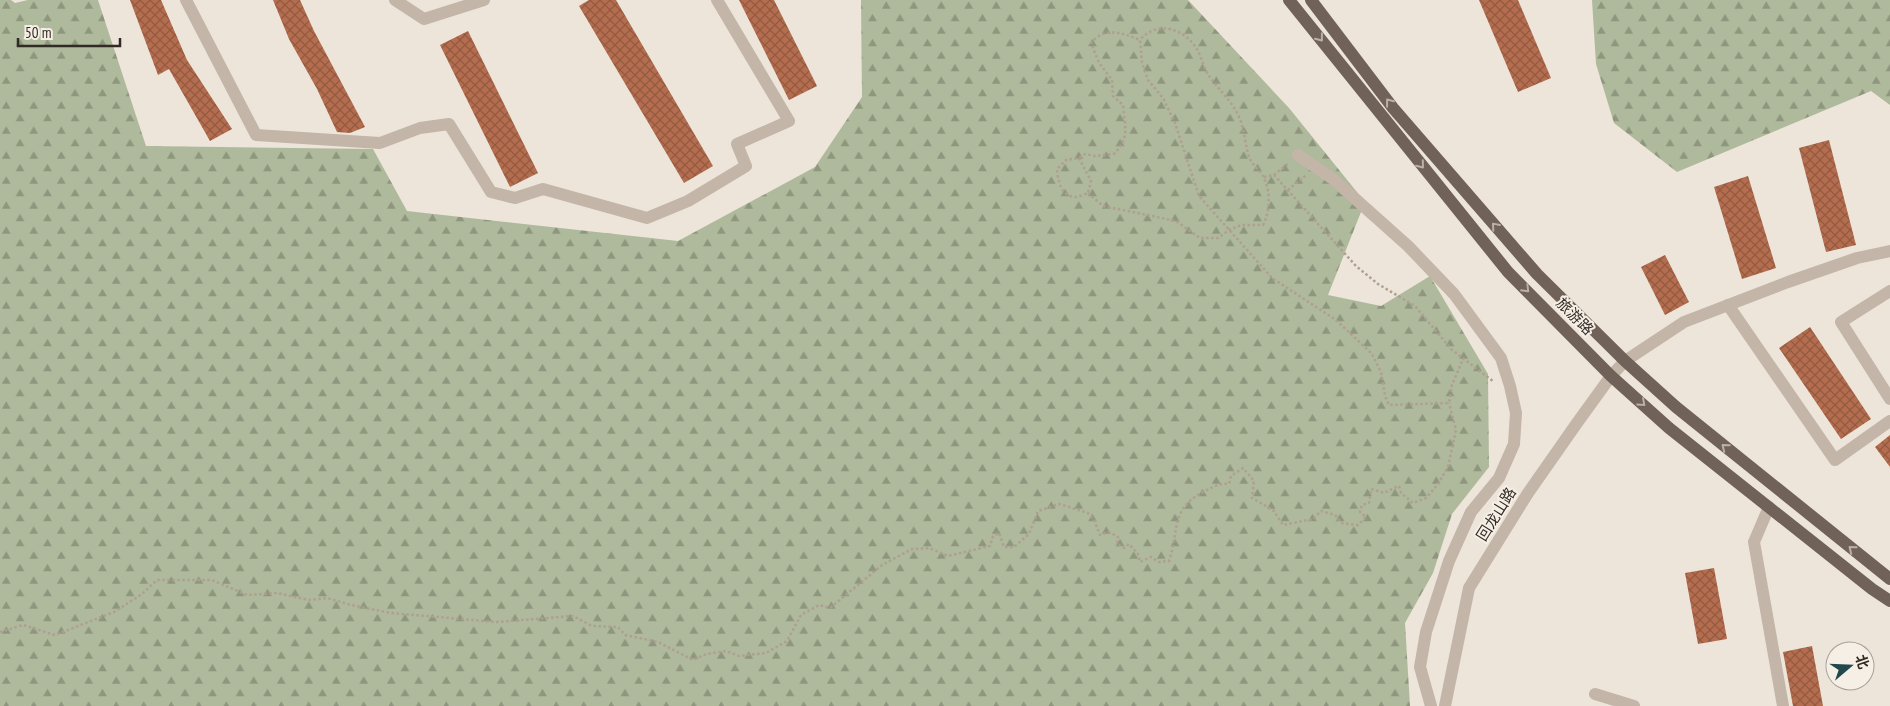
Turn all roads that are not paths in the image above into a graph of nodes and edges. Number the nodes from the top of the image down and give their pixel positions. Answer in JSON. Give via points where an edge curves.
{"nodes":[{"id":1,"x":186,"y":0,"type":"edge"},
{"id":2,"x":395,"y":0,"type":"edge"},
{"id":3,"x":484,"y":0,"type":"edge"},
{"id":4,"x":717,"y":0,"type":"edge"},
{"id":5,"x":1290,"y":0,"type":"edge"},
{"id":6,"x":1311,"y":0,"type":"edge"},
{"id":7,"x":1298,"y":155,"type":"road end"},
{"id":8,"x":1890,"y":251,"type":"edge"},
{"id":9,"x":1890,"y":291,"type":"edge"},
{"id":10,"x":1728,"y":304,"type":"junction"},
{"id":11,"x":1625,"y":361,"type":"junction"},
{"id":12,"x":1611,"y":376,"type":"junction"},
{"id":13,"x":1890,"y":398,"type":"edge"},
{"id":14,"x":1890,"y":421,"type":"edge"},
{"id":15,"x":1769,"y":507,"type":"junction"},
{"id":16,"x":1890,"y":579,"type":"edge"},
{"id":17,"x":1890,"y":601,"type":"edge"},
{"id":18,"x":1594,"y":694,"type":"dead end"},
{"id":19,"x":1431,"y":706,"type":"edge"},
{"id":20,"x":1445,"y":706,"type":"edge"},
{"id":21,"x":1634,"y":706,"type":"edge"},
{"id":22,"x":1783,"y":706,"type":"edge"}],
"edges":[{"from":1,"to":4,"type":"street","via":[[256,135],[380,143],[420,128],[449,124],[491,192],[516,198],[543,189],[647,218],[688,200],[746,166],[738,144],[789,121]]},
{"from":2,"to":3,"type":"street","via":[[424,19]]},
{"from":5,"to":12,"type":"main road","name":"旅游路","one_way":true,"via":[[1508,272]]},
{"from":11,"to":6,"type":"main road","name":"旅游路","one_way":true,"via":[[1537,274],[1394,108]]},
{"from":7,"to":19,"type":"street","via":[[1333,179],[1408,246],[1454,294],[1501,358],[1510,386],[1516,413],[1514,444],[1499,478],[1471,512],[1449,561],[1426,632],[1420,667]]},
{"from":8,"to":10,"type":"street","name":"回龙山路","via":[[1857,258]]},
{"from":9,"to":13,"type":"street","via":[[1841,322]]},
{"from":10,"to":11,"type":"street","name":"回龙山路","via":[[1684,322]]},
{"from":10,"to":14,"type":"street","via":[[1835,460]]},
{"from":11,"to":12,"type":"street","name":"回龙山路"},
{"from":16,"to":11,"type":"main road","name":"旅游路","one_way":true,"via":[[1676,407]]},
{"from":12,"to":15,"type":"main road","name":"旅游路","one_way":true,"via":[[1669,428]]},
{"from":12,"to":20,"type":"street","name":"回龙山路","via":[[1528,493],[1469,588]]},
{"from":15,"to":17,"type":"main road","name":"旅游路"},
{"from":15,"to":22,"type":"street","via":[[1754,542]]},
{"from":18,"to":21,"type":"street"}]}
